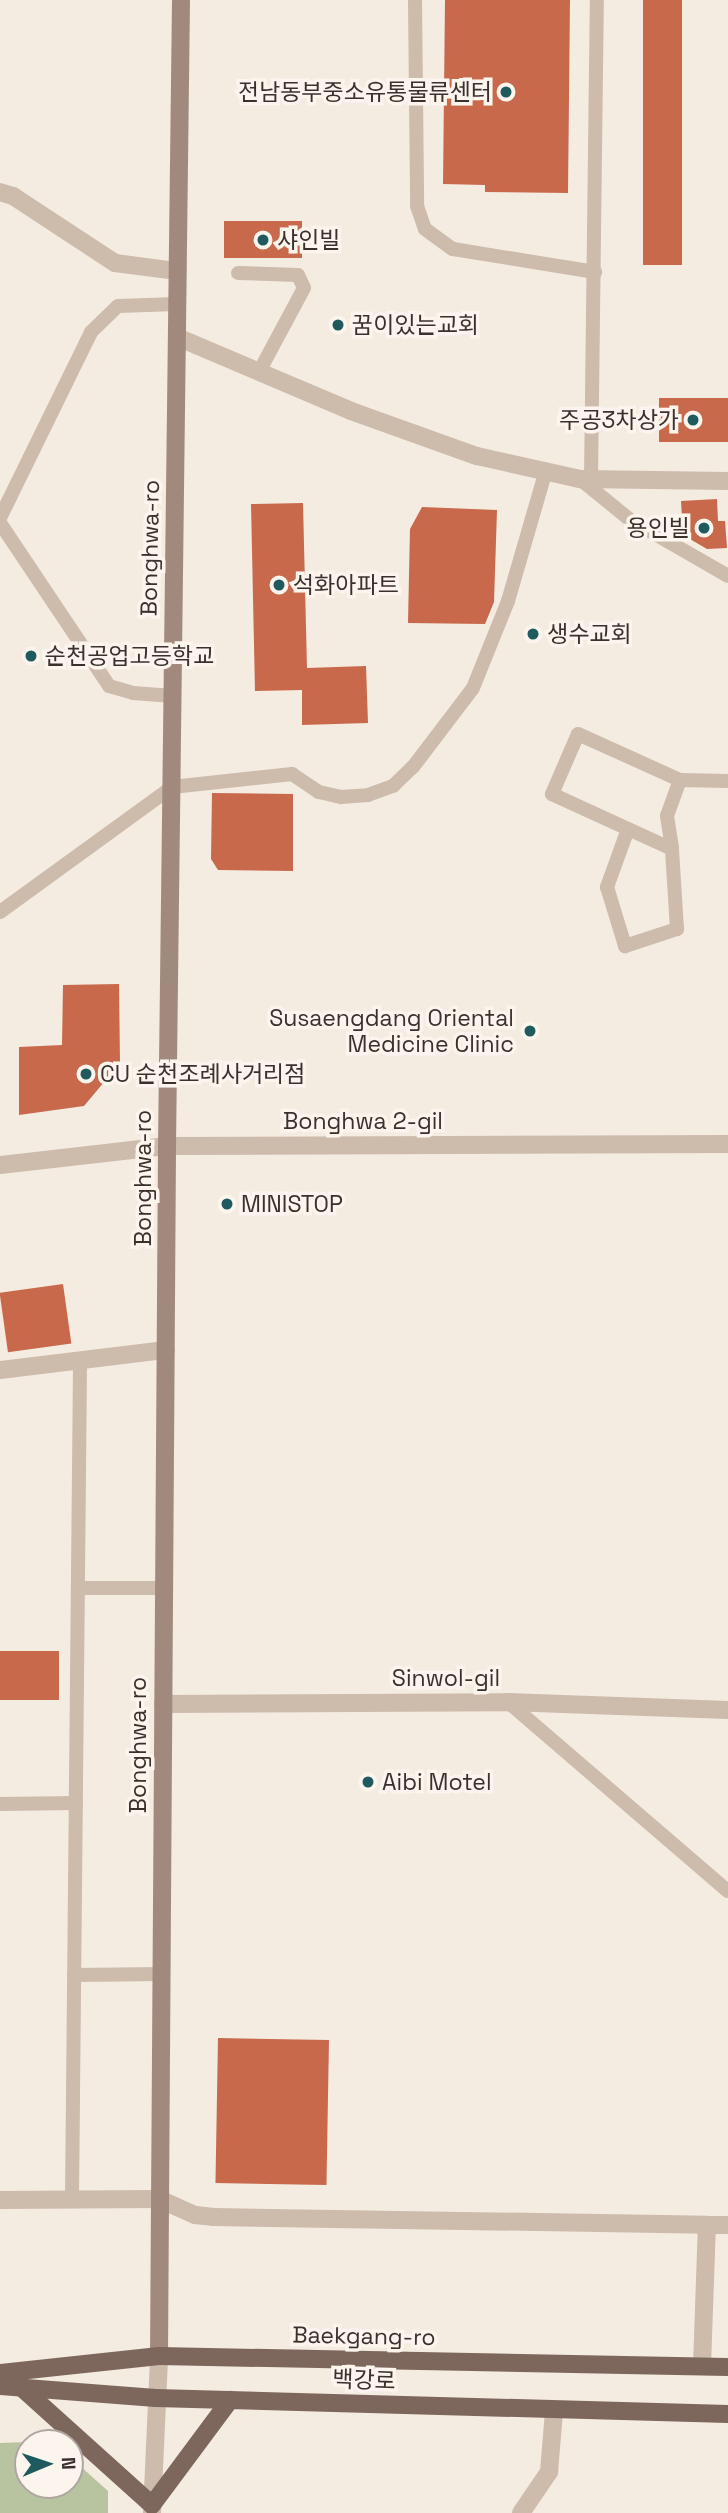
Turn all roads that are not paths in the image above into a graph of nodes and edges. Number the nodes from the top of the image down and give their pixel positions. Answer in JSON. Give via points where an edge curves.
{"nodes":[{"id":1,"x":181,"y":0,"type":"edge"},
{"id":2,"x":415,"y":0,"type":"edge"},
{"id":3,"x":597,"y":0,"type":"edge"},
{"id":4,"x":0,"y":192,"type":"edge"},
{"id":5,"x":177,"y":271,"type":"junction"},
{"id":6,"x":595,"y":272,"type":"junction"},
{"id":7,"x":238,"y":273,"type":"dead end"},
{"id":8,"x":177,"y":303,"type":"junction"},
{"id":9,"x":177,"y":337,"type":"junction"},
{"id":10,"x":258,"y":372,"type":"junction"},
{"id":11,"x":545,"y":470,"type":"junction"},
{"id":12,"x":585,"y":480,"type":"junction"},
{"id":13,"x":728,"y":481,"type":"edge"},
{"id":14,"x":0,"y":521,"type":"edge"},
{"id":15,"x":728,"y":576,"type":"edge"},
{"id":16,"x":173,"y":696,"type":"junction"},
{"id":17,"x":680,"y":780,"type":"junction"},
{"id":18,"x":728,"y":781,"type":"edge"},
{"id":19,"x":172,"y":787,"type":"junction"},
{"id":20,"x":628,"y":829,"type":"junction"},
{"id":21,"x":672,"y":849,"type":"junction"},
{"id":22,"x":0,"y":912,"type":"edge"},
{"id":23,"x":728,"y":1144,"type":"edge"},
{"id":24,"x":167,"y":1146,"type":"junction"},
{"id":25,"x":0,"y":1165,"type":"edge"},
{"id":26,"x":166,"y":1350,"type":"junction"},
{"id":27,"x":80,"y":1360,"type":"junction"},
{"id":28,"x":0,"y":1370,"type":"edge"},
{"id":29,"x":78,"y":1588,"type":"junction"},
{"id":30,"x":164,"y":1588,"type":"junction"},
{"id":31,"x":508,"y":1702,"type":"junction"},
{"id":32,"x":163,"y":1704,"type":"junction"},
{"id":33,"x":728,"y":1710,"type":"edge"},
{"id":34,"x":76,"y":1803,"type":"junction"},
{"id":35,"x":0,"y":1804,"type":"edge"},
{"id":36,"x":728,"y":1891,"type":"edge"},
{"id":37,"x":161,"y":1974,"type":"junction"},
{"id":38,"x":75,"y":1975,"type":"junction"},
{"id":39,"x":159,"y":2199,"type":"junction"},
{"id":40,"x":0,"y":2200,"type":"edge"},
{"id":41,"x":72,"y":2200,"type":"junction"},
{"id":42,"x":707,"y":2225,"type":"junction"},
{"id":43,"x":728,"y":2225,"type":"edge"},
{"id":44,"x":159,"y":2356,"type":"junction"},
{"id":45,"x":702,"y":2366,"type":"junction"},
{"id":46,"x":728,"y":2367,"type":"edge"},
{"id":47,"x":0,"y":2373,"type":"edge"},
{"id":48,"x":0,"y":2386,"type":"edge"},
{"id":49,"x":21,"y":2387,"type":"junction"},
{"id":50,"x":156,"y":2398,"type":"junction"},
{"id":51,"x":230,"y":2400,"type":"junction"},
{"id":52,"x":554,"y":2411,"type":"junction"},
{"id":53,"x":728,"y":2414,"type":"edge"},
{"id":54,"x":152,"y":2509,"type":"edge"},
{"id":55,"x":521,"y":2513,"type":"edge"}],
"edges":[{"from":1,"to":5,"type":"main road","name":"Bonghwa-ro"},
{"from":2,"to":6,"type":"lane","via":[[417,206],[425,229],[453,249]]},
{"from":3,"to":6,"type":"lane"},
{"from":4,"to":5,"type":"street","via":[[115,263]]},
{"from":5,"to":8,"type":"main road","name":"Bonghwa-ro"},
{"from":6,"to":12,"type":"lane"},
{"from":7,"to":10,"type":"lane","via":[[298,275],[304,288]]},
{"from":8,"to":9,"type":"main road","name":"Bonghwa-ro"},
{"from":8,"to":14,"type":"lane","via":[[118,306],[91,332]]},
{"from":9,"to":10,"type":"street"},
{"from":9,"to":16,"type":"main road","name":"Bonghwa-ro"},
{"from":10,"to":11,"type":"street","via":[[477,456]]},
{"from":11,"to":12,"type":"street"},
{"from":11,"to":19,"type":"lane","via":[[508,601],[472,688],[413,767],[393,786],[368,795],[341,797],[319,792],[292,774]]},
{"from":12,"to":13,"type":"street"},
{"from":12,"to":15,"type":"lane","via":[[629,519]]},
{"from":14,"to":16,"type":"lane","via":[[109,686],[133,694]]},
{"from":16,"to":19,"type":"main road","name":"Bonghwa-ro"},
{"from":17,"to":18,"type":"lane"},
{"from":17,"to":20,"type":"lane","via":[[578,734],[552,794]]},
{"from":17,"to":21,"type":"lane","via":[[667,816]]},
{"from":19,"to":22,"type":"lane"},
{"from":19,"to":24,"type":"main road","name":"Bonghwa-ro"},
{"from":20,"to":21,"type":"lane"},
{"from":20,"to":21,"type":"lane","via":[[607,887],[625,946],[677,929]]},
{"from":23,"to":24,"type":"street","name":"Bonghwa 2-gil"},
{"from":24,"to":25,"type":"street","name":"Bonghwa 2-gil"},
{"from":24,"to":26,"type":"main road","name":"Bonghwa-ro"},
{"from":26,"to":27,"type":"street"},
{"from":26,"to":30,"type":"main road","name":"Bonghwa-ro"},
{"from":27,"to":28,"type":"street"},
{"from":27,"to":29,"type":"lane"},
{"from":29,"to":30,"type":"lane"},
{"from":29,"to":34,"type":"lane"},
{"from":30,"to":32,"type":"main road","name":"Bonghwa-ro"},
{"from":31,"to":32,"type":"street","name":"Sinwol-gil"},
{"from":31,"to":33,"type":"street","name":"Sinwol-gil"},
{"from":31,"to":36,"type":"lane"},
{"from":32,"to":37,"type":"main road","name":"Bonghwa-ro"},
{"from":34,"to":35,"type":"lane"},
{"from":34,"to":38,"type":"lane"},
{"from":37,"to":38,"type":"lane"},
{"from":37,"to":39,"type":"main road","name":"Bonghwa-ro"},
{"from":38,"to":41,"type":"lane"},
{"from":39,"to":41,"type":"street"},
{"from":39,"to":42,"type":"street","via":[[195,2215],[214,2217]]},
{"from":39,"to":44,"type":"main road","name":"Bonghwa-ro"},
{"from":40,"to":41,"type":"street"},
{"from":42,"to":43,"type":"street"},
{"from":42,"to":45,"type":"street"},
{"from":44,"to":45,"type":"main road","name":"Baekgang-ro"},
{"from":44,"to":47,"type":"main road","name":"Baekgang-ro"},
{"from":44,"to":50,"type":"street"},
{"from":45,"to":46,"type":"main road","name":"Baekgang-ro"},
{"from":48,"to":49,"type":"main road","name":"백강로"},
{"from":49,"to":50,"type":"main road","name":"백강로"},
{"from":49,"to":54,"type":"main road"},
{"from":50,"to":51,"type":"main road","name":"백강로"},
{"from":50,"to":54,"type":"street"},
{"from":51,"to":52,"type":"main road","name":"백강로"},
{"from":51,"to":54,"type":"main road"},
{"from":52,"to":53,"type":"main road","name":"백강로"},
{"from":52,"to":55,"type":"street","via":[[549,2472]]}]}
